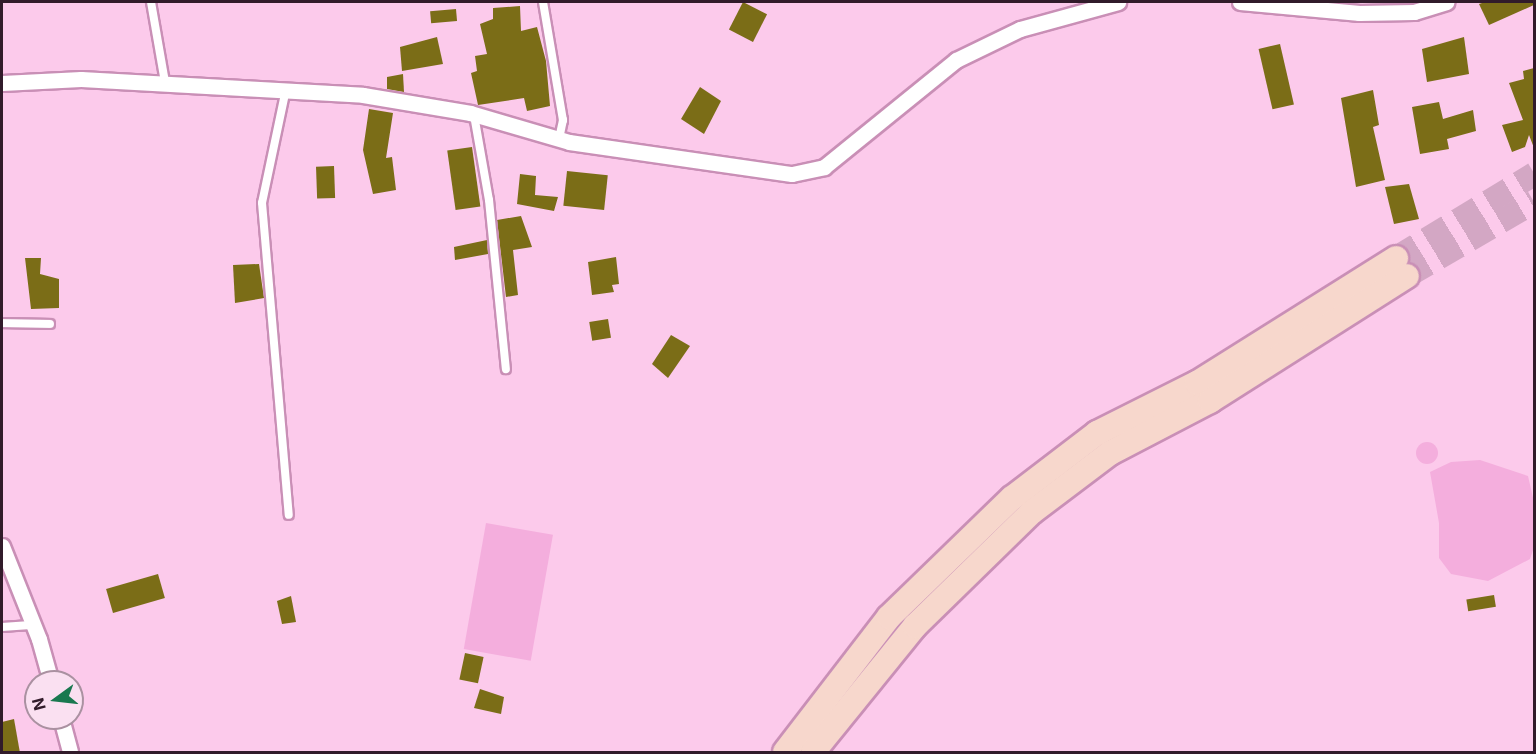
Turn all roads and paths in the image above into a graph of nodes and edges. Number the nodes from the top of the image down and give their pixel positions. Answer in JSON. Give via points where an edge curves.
{"nodes":[{"id":1,"x":151,"y":2,"type":"edge"},
{"id":2,"x":543,"y":2,"type":"edge"},
{"id":3,"x":1118,"y":2,"type":"edge"},
{"id":4,"x":1240,"y":2,"type":"edge"},
{"id":5,"x":1446,"y":2,"type":"edge"},
{"id":6,"x":165,"y":82,"type":"junction"},
{"id":7,"x":2,"y":83,"type":"edge"},
{"id":8,"x":286,"y":89,"type":"junction"},
{"id":9,"x":474,"y":115,"type":"junction"},
{"id":10,"x":559,"y":139,"type":"junction"},
{"id":11,"x":2,"y":323,"type":"edge"},
{"id":12,"x":50,"y":324,"type":"dead end"},
{"id":13,"x":506,"y":369,"type":"dead end"},
{"id":14,"x":288,"y":515,"type":"dead end"},
{"id":15,"x":2,"y":546,"type":"edge"},
{"id":16,"x":34,"y":625,"type":"junction"},
{"id":17,"x":2,"y":627,"type":"edge"},
{"id":18,"x":47,"y":670,"type":"edge"},
{"id":19,"x":64,"y":730,"type":"edge"},
{"id":20,"x":70,"y":753,"type":"edge"},
{"id":21,"x":785,"y":753,"type":"edge"},
{"id":22,"x":813,"y":753,"type":"edge"}],
"edges":[{"from":1,"to":6,"type":"lane"},
{"from":2,"to":10,"type":"lane","via":[[562,120]]},
{"from":3,"to":10,"type":"street","via":[[1020,29],[956,60],[824,168],[792,174],[668,160]]},
{"from":4,"to":5,"type":"street","via":[[1359,13],[1414,12]]},
{"from":6,"to":7,"type":"street","via":[[81,79]]},
{"from":6,"to":8,"type":"street"},
{"from":8,"to":9,"type":"street","via":[[363,95]]},
{"from":8,"to":14,"type":"lane","via":[[262,203]]},
{"from":9,"to":10,"type":"street"},
{"from":9,"to":13,"type":"lane","via":[[489,200]]},
{"from":11,"to":12,"type":"lane"},
{"from":15,"to":16,"type":"street"},
{"from":16,"to":17,"type":"lane"},
{"from":16,"to":18,"type":"street"},
{"from":19,"to":20,"type":"street"},
{"from":21,"to":22,"type":"highway","via":[[889,617],[1012,498],[1097,433],[1197,383],[1402,267],[1210,401],[1110,453],[1032,512],[915,626]]}]}
